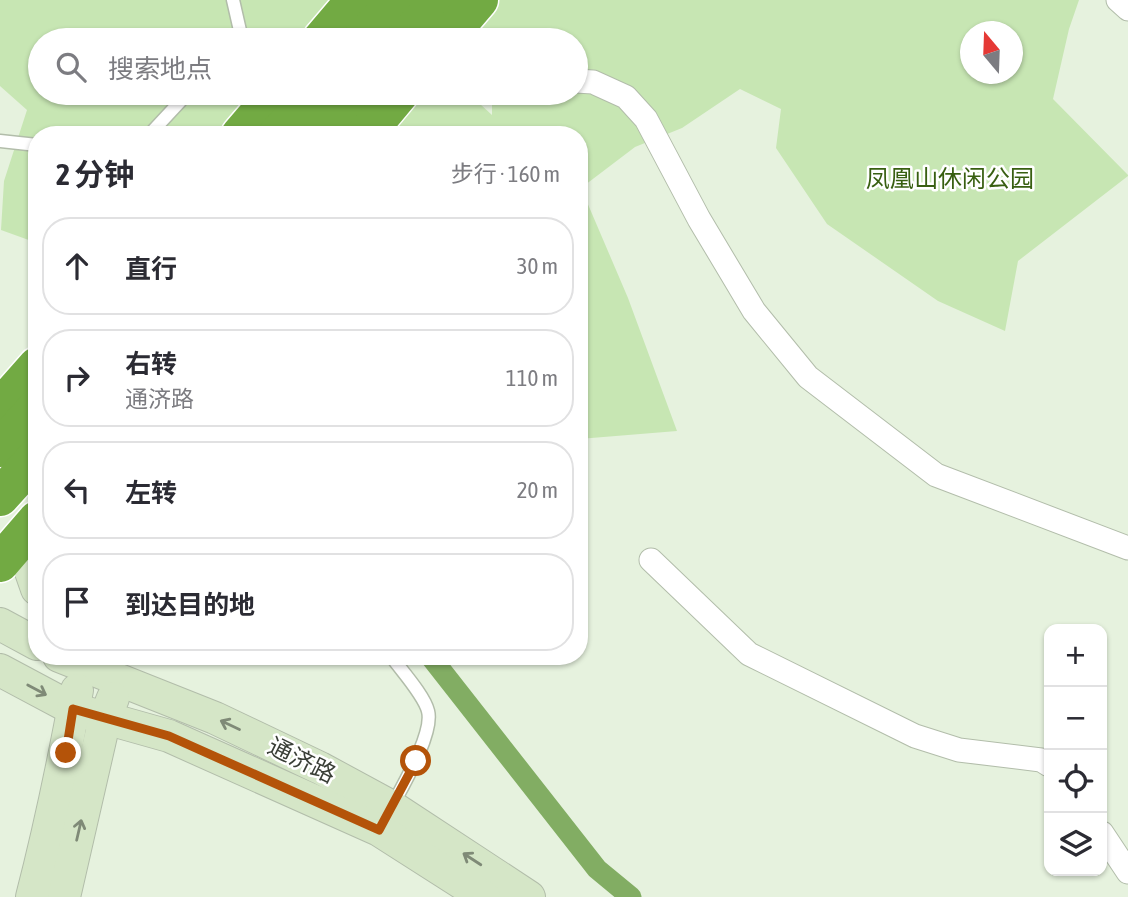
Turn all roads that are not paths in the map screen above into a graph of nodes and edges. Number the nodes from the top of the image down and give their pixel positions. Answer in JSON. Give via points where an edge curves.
{"nodes":[{"id":1,"x":233,"y":0,"type":"edge"},
{"id":2,"x":355,"y":0,"type":"edge"},
{"id":3,"x":397,"y":0,"type":"edge"},
{"id":4,"x":440,"y":0,"type":"edge"},
{"id":5,"x":480,"y":0,"type":"edge"},
{"id":6,"x":1118,"y":0,"type":"edge"},
{"id":7,"x":1128,"y":9,"type":"edge"},
{"id":8,"x":240,"y":28,"type":"edge"},
{"id":9,"x":331,"y":28,"type":"edge"},
{"id":10,"x":372,"y":28,"type":"edge"},
{"id":11,"x":415,"y":28,"type":"edge"},
{"id":12,"x":456,"y":28,"type":"edge"},
{"id":13,"x":588,"y":82,"type":"edge"},
{"id":14,"x":177,"y":105,"type":"edge"},
{"id":15,"x":266,"y":105,"type":"edge"},
{"id":16,"x":304,"y":105,"type":"edge"},
{"id":17,"x":347,"y":105,"type":"edge"},
{"id":18,"x":390,"y":105,"type":"edge"},
{"id":19,"x":157,"y":126,"type":"edge"},
{"id":20,"x":248,"y":126,"type":"edge"},
{"id":21,"x":285,"y":126,"type":"edge"},
{"id":22,"x":329,"y":126,"type":"edge"},
{"id":23,"x":372,"y":126,"type":"edge"},
{"id":24,"x":0,"y":141,"type":"edge"},
{"id":25,"x":28,"y":144,"type":"edge"},
{"id":26,"x":22,"y":393,"type":"edge"},
{"id":27,"x":0,"y":448,"type":"edge"},
{"id":28,"x":28,"y":466,"type":"edge"},
{"id":29,"x":0,"y":497,"type":"edge"},
{"id":30,"x":28,"y":530,"type":"edge"},
{"id":31,"x":1128,"y":548,"type":"edge"},
{"id":32,"x":651,"y":560,"type":"dead end"},
{"id":33,"x":0,"y":563,"type":"edge"},
{"id":34,"x":0,"y":624,"type":"edge"},
{"id":35,"x":28,"y":639,"type":"edge"},
{"id":36,"x":72,"y":665,"type":"edge"},
{"id":37,"x":85,"y":665,"type":"edge"},
{"id":38,"x":398,"y":665,"type":"edge"},
{"id":39,"x":0,"y":670,"type":"edge"},
{"id":40,"x":120,"y":681,"type":"junction"},
{"id":41,"x":73,"y":709,"type":"junction"},
{"id":42,"x":104,"y":718,"type":"junction"},
{"id":43,"x":1044,"y":762,"type":"edge"},
{"id":44,"x":385,"y":818,"type":"junction"},
{"id":45,"x":1107,"y":840,"type":"edge"},
{"id":46,"x":1128,"y":872,"type":"edge"},
{"id":47,"x":32,"y":897,"type":"edge"},
{"id":48,"x":64,"y":897,"type":"edge"},
{"id":49,"x":484,"y":897,"type":"edge"},
{"id":50,"x":529,"y":897,"type":"edge"}],
"edges":[{"from":1,"to":8,"type":"lane"},
{"from":2,"to":9,"type":"highway"},
{"from":3,"to":10,"type":"highway"},
{"from":4,"to":11,"type":"highway"},
{"from":5,"to":12,"type":"highway"},
{"from":6,"to":7,"type":"street"},
{"from":13,"to":31,"type":"street","via":[[626,97],[646,119],[754,311],[808,377],[936,475]]},
{"from":14,"to":19,"type":"lane"},
{"from":15,"to":20,"type":"highway"},
{"from":16,"to":21,"type":"highway"},
{"from":17,"to":22,"type":"highway"},
{"from":18,"to":23,"type":"highway"},
{"from":24,"to":25,"type":"lane"},
{"from":26,"to":27,"type":"highway"},
{"from":28,"to":29,"type":"highway"},
{"from":30,"to":33,"type":"highway"},
{"from":32,"to":43,"type":"street","via":[[749,654],[915,736],[958,750]]},
{"from":34,"to":35,"type":"street"},
{"from":36,"to":41,"type":"street"},
{"from":37,"to":40,"type":"street","name":"通济路"},
{"from":38,"to":44,"type":"lane","via":[[419,693],[428,712],[428,726],[416,761]]},
{"from":39,"to":41,"type":"street","name":"通济路","one_way":true},
{"from":40,"to":42,"type":"street"},
{"from":44,"to":40,"type":"street","name":"通济路","one_way":true,"via":[[320,768],[215,718]]},
{"from":41,"to":42,"type":"street","name":"通济路"},
{"from":41,"to":47,"type":"street"},
{"from":42,"to":44,"type":"street","name":"通济路","via":[[169,736]]},
{"from":48,"to":42,"type":"street","one_way":true},
{"from":44,"to":49,"type":"street","name":"通济路"},
{"from":50,"to":44,"type":"street","name":"通济路","one_way":true},
{"from":45,"to":46,"type":"street"}]}
